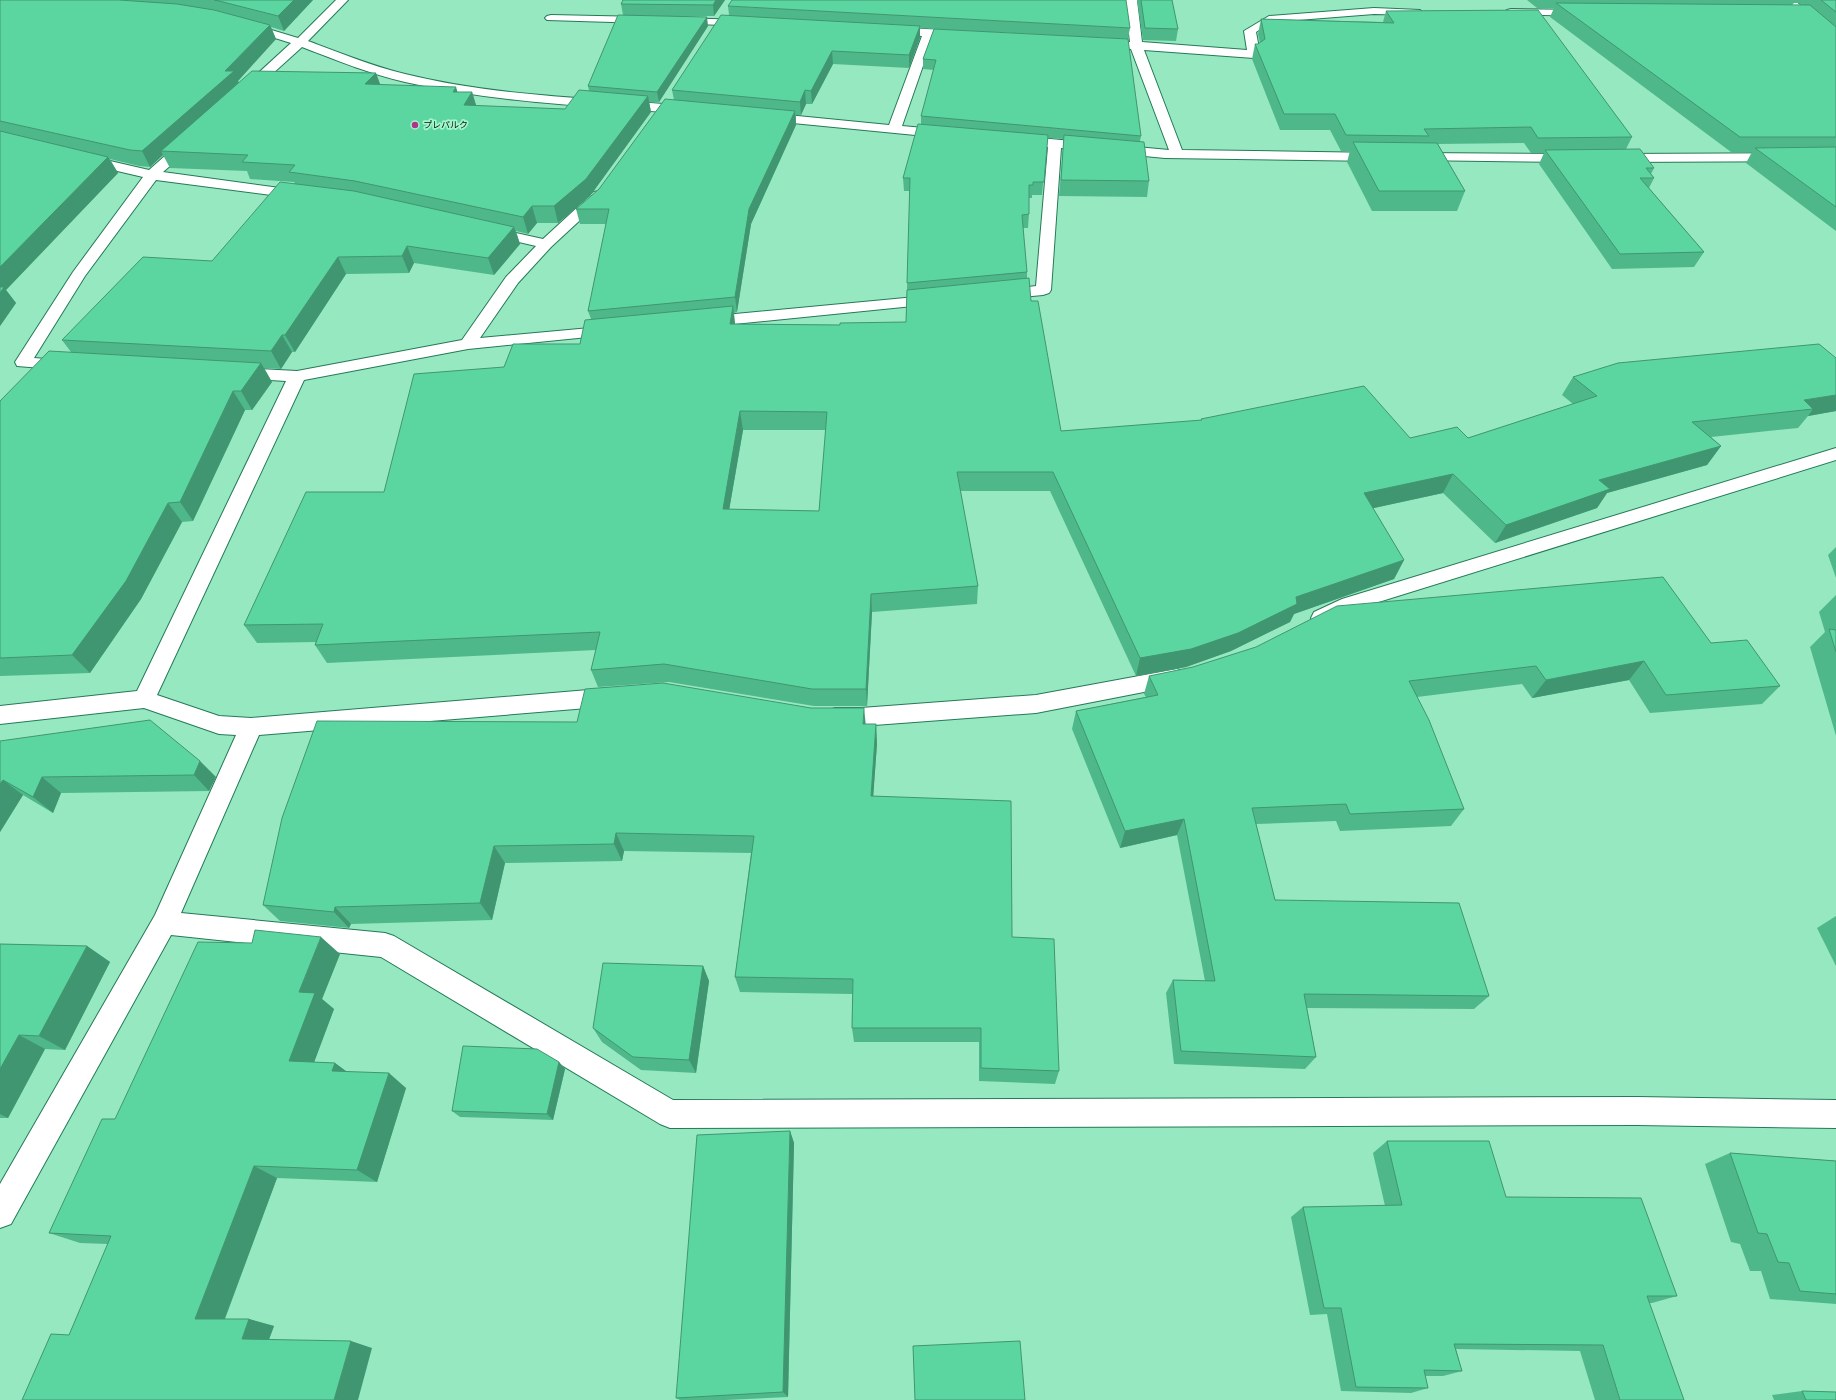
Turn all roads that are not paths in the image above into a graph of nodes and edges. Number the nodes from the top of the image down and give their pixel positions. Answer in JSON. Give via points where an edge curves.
{"nodes":[{"id":1,"x":342,"y":0,"type":"edge"},
{"id":2,"x":1131,"y":0,"type":"edge"},
{"id":3,"x":1789,"y":1,"type":"edge"},
{"id":4,"x":1803,"y":1,"type":"edge"},
{"id":5,"x":727,"y":11,"type":"dead end"},
{"id":6,"x":1430,"y":12,"type":"edge"},
{"id":7,"x":1501,"y":12,"type":"edge"},
{"id":8,"x":1597,"y":13,"type":"edge"},
{"id":9,"x":1789,"y":15,"type":"edge"},
{"id":10,"x":1805,"y":15,"type":"junction"},
{"id":11,"x":550,"y":18,"type":"dead end"},
{"id":12,"x":229,"y":21,"type":"edge"},
{"id":13,"x":720,"y":22,"type":"junction"},
{"id":14,"x":758,"y":24,"type":"edge"},
{"id":15,"x":883,"y":31,"type":"edge"},
{"id":16,"x":930,"y":33,"type":"junction"},
{"id":17,"x":711,"y":35,"type":"edge"},
{"id":18,"x":977,"y":36,"type":"edge"},
{"id":19,"x":1836,"y":41,"type":"edge"},
{"id":20,"x":300,"y":42,"type":"junction"},
{"id":21,"x":1089,"y":42,"type":"edge"},
{"id":22,"x":1136,"y":45,"type":"junction"},
{"id":23,"x":672,"y":94,"type":"dead end"},
{"id":24,"x":235,"y":101,"type":"edge"},
{"id":25,"x":664,"y":107,"type":"junction"},
{"id":26,"x":704,"y":111,"type":"edge"},
{"id":27,"x":751,"y":116,"type":"edge"},
{"id":28,"x":655,"y":120,"type":"edge"},
{"id":29,"x":894,"y":129,"type":"junction"},
{"id":30,"x":200,"y":132,"type":"edge"},
{"id":31,"x":956,"y":134,"type":"edge"},
{"id":32,"x":1001,"y":139,"type":"edge"},
{"id":33,"x":1055,"y":144,"type":"junction"},
{"id":34,"x":1177,"y":154,"type":"junction"},
{"id":35,"x":72,"y":156,"type":"edge"},
{"id":36,"x":1836,"y":157,"type":"edge"},
{"id":37,"x":1584,"y":158,"type":"edge"},
{"id":38,"x":1600,"y":158,"type":"edge"},
{"id":39,"x":152,"y":175,"type":"junction"},
{"id":40,"x":609,"y":181,"type":"edge"},
{"id":41,"x":315,"y":196,"type":"edge"},
{"id":42,"x":477,"y":228,"type":"edge"},
{"id":43,"x":546,"y":244,"type":"junction"},
{"id":44,"x":988,"y":295,"type":"edge"},
{"id":45,"x":949,"y":299,"type":"edge"},
{"id":46,"x":689,"y":324,"type":"edge"},
{"id":47,"x":626,"y":330,"type":"edge"},
{"id":48,"x":468,"y":344,"type":"junction"},
{"id":49,"x":85,"y":366,"type":"edge"},
{"id":50,"x":219,"y":372,"type":"edge"},
{"id":51,"x":297,"y":376,"type":"junction"},
{"id":52,"x":1836,"y":454,"type":"edge"},
{"id":53,"x":1301,"y":628,"type":"edge"},
{"id":54,"x":1194,"y":674,"type":"edge"},
{"id":55,"x":630,"y":696,"type":"edge"},
{"id":56,"x":144,"y":699,"type":"junction"},
{"id":57,"x":0,"y":715,"type":"edge"},
{"id":58,"x":814,"y":717,"type":"edge"},
{"id":59,"x":251,"y":727,"type":"junction"},
{"id":60,"x":164,"y":923,"type":"junction"},
{"id":61,"x":1836,"y":1114,"type":"edge"},
{"id":62,"x":0,"y":1213,"type":"edge"}],
"edges":[{"from":1,"to":20,"type":"street"},
{"from":2,"to":22,"type":"street"},
{"from":3,"to":4,"type":"street"},
{"from":3,"to":10,"type":"street"},
{"from":5,"to":13,"type":"street"},
{"from":6,"to":22,"type":"street","via":[[1312,10],[1269,19],[1250,31],[1254,54]]},
{"from":7,"to":8,"type":"street"},
{"from":9,"to":10,"type":"street"},
{"from":10,"to":19,"type":"street"},
{"from":11,"to":13,"type":"street"},
{"from":12,"to":20,"type":"street","via":[[274,32]]},
{"from":13,"to":14,"type":"street"},
{"from":13,"to":17,"type":"street"},
{"from":15,"to":16,"type":"street"},
{"from":16,"to":18,"type":"street"},
{"from":16,"to":29,"type":"street"},
{"from":20,"to":24,"type":"street"},
{"from":20,"to":25,"type":"street","via":[[404,78],[450,87]]},
{"from":21,"to":22,"type":"street"},
{"from":22,"to":34,"type":"street"},
{"from":23,"to":25,"type":"street"},
{"from":25,"to":26,"type":"street"},
{"from":25,"to":28,"type":"street"},
{"from":27,"to":29,"type":"street"},
{"from":29,"to":31,"type":"street"},
{"from":30,"to":39,"type":"street"},
{"from":32,"to":33,"type":"street"},
{"from":33,"to":34,"type":"street"},
{"from":33,"to":44,"type":"street","via":[[1044,290]]},
{"from":34,"to":37,"type":"street"},
{"from":35,"to":39,"type":"street"},
{"from":36,"to":38,"type":"street"},
{"from":39,"to":41,"type":"street"},
{"from":39,"to":49,"type":"street","via":[[78,276],[23,362]]},
{"from":40,"to":43,"type":"street","via":[[596,200]]},
{"from":42,"to":43,"type":"street"},
{"from":43,"to":48,"type":"street","via":[[512,280]]},
{"from":45,"to":46,"type":"street"},
{"from":47,"to":48,"type":"street"},
{"from":48,"to":51,"type":"street"},
{"from":50,"to":51,"type":"street"},
{"from":51,"to":56,"type":"street"},
{"from":52,"to":53,"type":"street","via":[[1349,604]]},
{"from":54,"to":58,"type":"street","via":[[1036,704],[861,717]]},
{"from":55,"to":59,"type":"street"},
{"from":56,"to":57,"type":"street"},
{"from":56,"to":59,"type":"street","via":[[219,725]]},
{"from":59,"to":60,"type":"street"},
{"from":60,"to":61,"type":"street","via":[[385,945],[670,1114],[1637,1110]]},
{"from":60,"to":62,"type":"street"}]}
